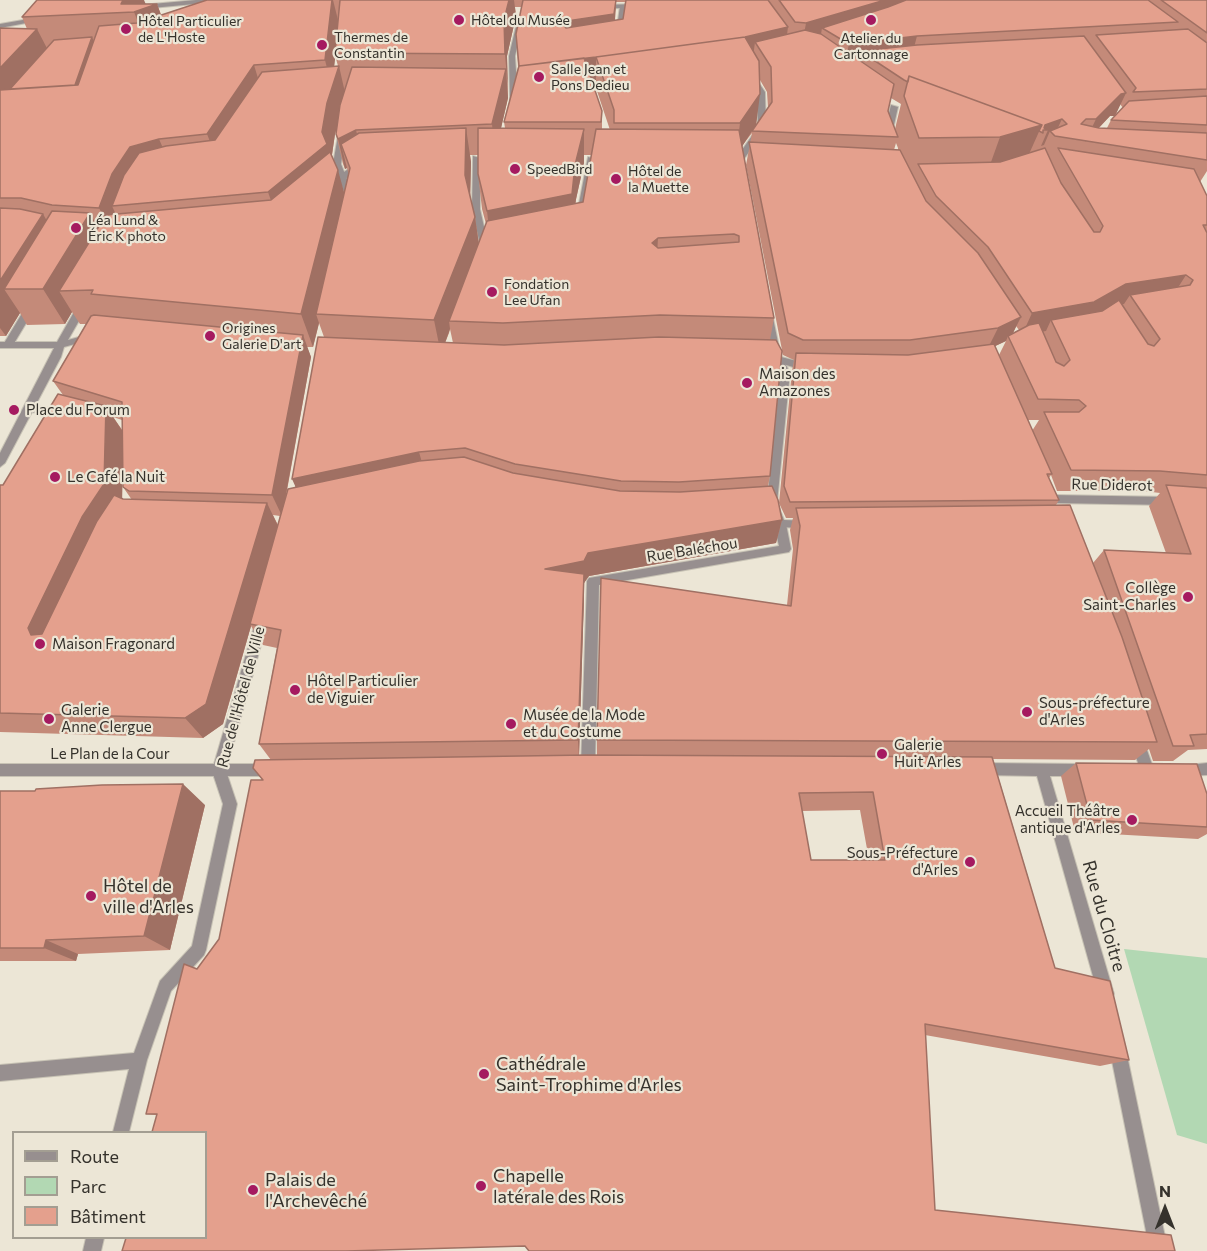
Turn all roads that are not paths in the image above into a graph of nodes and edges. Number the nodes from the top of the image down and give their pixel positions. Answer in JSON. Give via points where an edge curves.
{"nodes":[{"id":1,"x":227,"y":0,"type":"edge"},
{"id":2,"x":652,"y":5,"type":"edge"},
{"id":3,"x":593,"y":7,"type":"edge"},
{"id":4,"x":622,"y":7,"type":"junction"},
{"id":5,"x":133,"y":8,"type":"edge"},
{"id":6,"x":522,"y":11,"type":"edge"},
{"id":7,"x":46,"y":19,"type":"edge"},
{"id":8,"x":0,"y":26,"type":"edge"},
{"id":9,"x":609,"y":40,"type":"edge"},
{"id":10,"x":750,"y":74,"type":"edge"},
{"id":11,"x":525,"y":92,"type":"edge"},
{"id":12,"x":503,"y":93,"type":"edge"},
{"id":13,"x":514,"y":94,"type":"junction"},
{"id":14,"x":885,"y":101,"type":"edge"},
{"id":15,"x":894,"y":107,"type":"junction"},
{"id":16,"x":512,"y":109,"type":"edge"},
{"id":17,"x":905,"y":111,"type":"edge"},
{"id":18,"x":344,"y":123,"type":"edge"},
{"id":19,"x":891,"y":146,"type":"edge"},
{"id":20,"x":465,"y":158,"type":"edge"},
{"id":21,"x":579,"y":159,"type":"edge"},
{"id":22,"x":728,"y":160,"type":"edge"},
{"id":23,"x":739,"y":160,"type":"junction"},
{"id":24,"x":750,"y":161,"type":"edge"},
{"id":25,"x":375,"y":162,"type":"edge"},
{"id":26,"x":741,"y":171,"type":"edge"},
{"id":27,"x":342,"y":177,"type":"junction"},
{"id":28,"x":318,"y":197,"type":"edge"},
{"id":29,"x":350,"y":215,"type":"edge"},
{"id":30,"x":579,"y":233,"type":"edge"},
{"id":31,"x":482,"y":262,"type":"edge"},
{"id":32,"x":89,"y":294,"type":"edge"},
{"id":33,"x":36,"y":298,"type":"edge"},
{"id":34,"x":765,"y":303,"type":"edge"},
{"id":35,"x":98,"y":335,"type":"edge"},
{"id":36,"x":4,"y":345,"type":"edge"},
{"id":37,"x":60,"y":345,"type":"junction"},
{"id":38,"x":753,"y":356,"type":"edge"},
{"id":39,"x":776,"y":357,"type":"junction"},
{"id":40,"x":820,"y":367,"type":"edge"},
{"id":41,"x":29,"y":409,"type":"junction"},
{"id":42,"x":73,"y":414,"type":"edge"},
{"id":43,"x":0,"y":463,"type":"edge"},
{"id":44,"x":1176,"y":501,"type":"edge"},
{"id":45,"x":772,"y":503,"type":"junction"},
{"id":46,"x":760,"y":504,"type":"edge"},
{"id":47,"x":1060,"y":515,"type":"edge"},
{"id":48,"x":780,"y":524,"type":"junction"},
{"id":49,"x":814,"y":524,"type":"edge"},
{"id":50,"x":264,"y":611,"type":"edge"},
{"id":51,"x":1134,"y":729,"type":"edge"},
{"id":52,"x":588,"y":766,"type":"edge"},
{"id":53,"x":970,"y":769,"type":"edge"},
{"id":54,"x":0,"y":770,"type":"edge"},
{"id":55,"x":290,"y":770,"type":"edge"},
{"id":56,"x":1042,"y":770,"type":"junction"},
{"id":57,"x":1100,"y":770,"type":"edge"},
{"id":58,"x":1207,"y":770,"type":"edge"},
{"id":59,"x":219,"y":771,"type":"junction"},
{"id":60,"x":139,"y":1060,"type":"junction"},
{"id":61,"x":0,"y":1073,"type":"edge"},
{"id":62,"x":121,"y":1131,"type":"edge"},
{"id":63,"x":1159,"y":1251,"type":"edge"}],
"edges":[{"from":1,"to":5,"type":"street"},
{"from":2,"to":4,"type":"street"},
{"from":3,"to":4,"type":"street"},
{"from":4,"to":9,"type":"street","via":[[619,39]]},
{"from":6,"to":13,"type":"street","via":[[512,56]]},
{"from":7,"to":8,"type":"street"},
{"from":10,"to":23,"type":"street","via":[[761,92],[762,127]]},
{"from":11,"to":13,"type":"street"},
{"from":12,"to":13,"type":"street"},
{"from":13,"to":16,"type":"street"},
{"from":14,"to":15,"type":"street"},
{"from":15,"to":17,"type":"street"},
{"from":15,"to":19,"type":"street","via":[[887,135]]},
{"from":18,"to":27,"type":"street","via":[[337,164]]},
{"from":20,"to":31,"type":"street","via":[[480,158],[476,209],[489,251]]},
{"from":21,"to":30,"type":"street","via":[[595,159],[582,200]]},
{"from":22,"to":23,"type":"street"},
{"from":23,"to":24,"type":"street"},
{"from":23,"to":26,"type":"street"},
{"from":25,"to":27,"type":"street","via":[[364,163]]},
{"from":27,"to":28,"type":"street"},
{"from":27,"to":29,"type":"street","via":[[353,203]]},
{"from":32,"to":37,"type":"street"},
{"from":33,"to":36,"type":"street"},
{"from":34,"to":39,"type":"street","name":"Rue Baléchou"},
{"from":35,"to":37,"type":"street"},
{"from":36,"to":37,"type":"street"},
{"from":37,"to":41,"type":"street"},
{"from":38,"to":39,"type":"street"},
{"from":39,"to":40,"type":"street","via":[[796,367]]},
{"from":39,"to":45,"type":"street","name":"Rue Baléchou","via":[[785,372]]},
{"from":41,"to":42,"type":"street"},
{"from":41,"to":43,"type":"street"},
{"from":44,"to":47,"type":"street","name":"Rue Diderot","via":[[1051,494]]},
{"from":45,"to":46,"type":"street"},
{"from":45,"to":48,"type":"street","name":"Rue Baléchou"},
{"from":48,"to":49,"type":"street"},
{"from":48,"to":52,"type":"street","name":"Rue Baléchou","via":[[785,549],[593,580]]},
{"from":50,"to":59,"type":"street","name":"Rue de l'Hôtel de Ville"},
{"from":51,"to":58,"type":"street","via":[[1151,770]]},
{"from":53,"to":56,"type":"street"},
{"from":54,"to":59,"type":"street","name":"Le Plan de la Cour"},
{"from":55,"to":59,"type":"street","name":"Le Plan de la Cour"},
{"from":56,"to":57,"type":"street"},
{"from":56,"to":63,"type":"street","name":"Rue du Cloitre","via":[[1111,1019]]},
{"from":59,"to":60,"type":"street","name":"Rue de l'Hôtel de Ville","via":[[230,804],[199,950],[165,986]]},
{"from":60,"to":61,"type":"street"},
{"from":60,"to":62,"type":"street","name":"Rue de l'Hôtel de Ville"}]}
